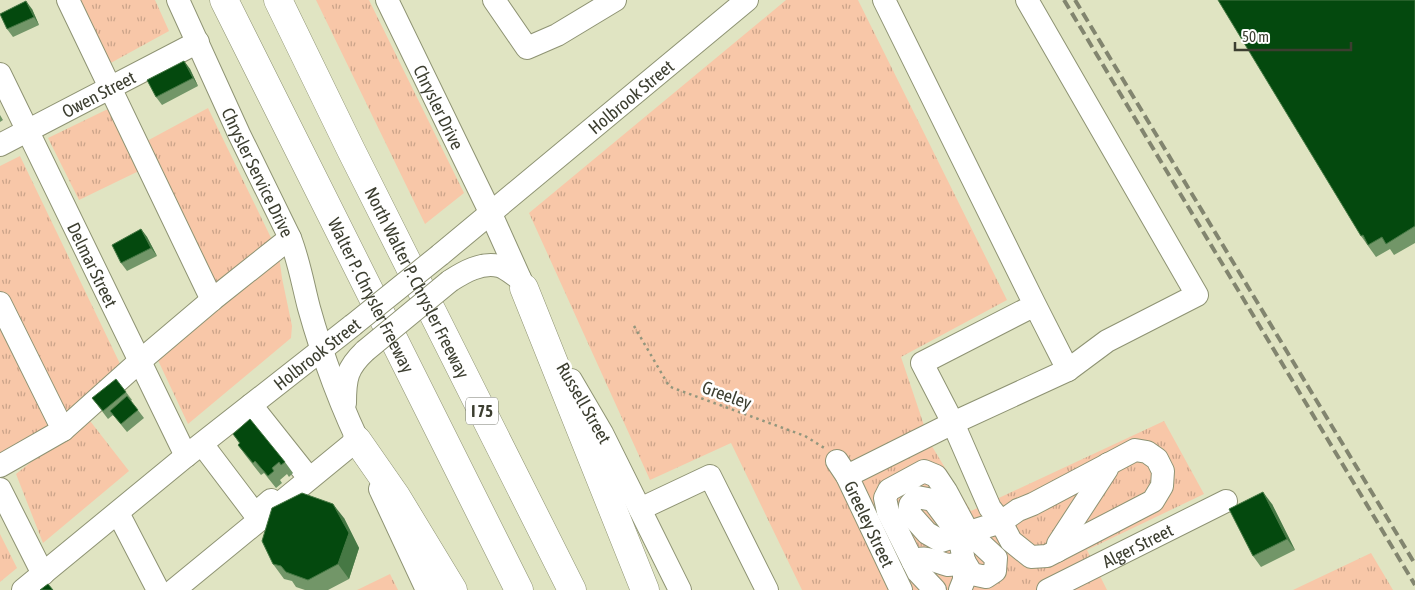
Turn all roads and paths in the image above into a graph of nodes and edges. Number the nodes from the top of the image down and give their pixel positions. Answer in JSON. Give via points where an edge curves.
{"nodes":[{"id":1,"x":68,"y":0,"type":"edge"},
{"id":2,"x":178,"y":0,"type":"edge"},
{"id":3,"x":224,"y":0,"type":"edge"},
{"id":4,"x":278,"y":0,"type":"edge"},
{"id":5,"x":387,"y":0,"type":"edge"},
{"id":6,"x":494,"y":0,"type":"edge"},
{"id":7,"x":615,"y":0,"type":"edge"},
{"id":8,"x":747,"y":0,"type":"edge"},
{"id":9,"x":884,"y":0,"type":"edge"},
{"id":10,"x":1027,"y":0,"type":"edge"},
{"id":11,"x":198,"y":42,"type":"junction"},
{"id":12,"x":0,"y":74,"type":"edge"},
{"id":13,"x":110,"y":88,"type":"junction"},
{"id":14,"x":28,"y":131,"type":"junction"},
{"id":15,"x":0,"y":146,"type":"edge"},
{"id":16,"x":492,"y":214,"type":"junction"},
{"id":17,"x":290,"y":238,"type":"junction"},
{"id":18,"x":522,"y":283,"type":"junction"},
{"id":19,"x":212,"y":300,"type":"junction"},
{"id":20,"x":0,"y":303,"type":"edge"},
{"id":21,"x":1034,"y":305,"type":"junction"},
{"id":22,"x":634,"y":326,"type":"dead end"},
{"id":23,"x":322,"y":350,"type":"junction"},
{"id":24,"x":140,"y":362,"type":"junction"},
{"id":25,"x":1068,"y":370,"type":"junction"},
{"id":26,"x":251,"y":405,"type":"junction"},
{"id":27,"x":345,"y":409,"type":"junction"},
{"id":28,"x":944,"y":427,"type":"junction"},
{"id":29,"x":63,"y":430,"type":"junction"},
{"id":30,"x":356,"y":436,"type":"junction"},
{"id":31,"x":194,"y":450,"type":"junction"},
{"id":32,"x":1108,"y":464,"type":"junction"},
{"id":33,"x":0,"y":466,"type":"edge"},
{"id":34,"x":842,"y":468,"type":"junction"},
{"id":35,"x":305,"y":472,"type":"junction"},
{"id":36,"x":0,"y":489,"type":"edge"},
{"id":37,"x":1226,"y":501,"type":"dead end"},
{"id":38,"x":1033,"y":504,"type":"junction"},
{"id":39,"x":1081,"y":508,"type":"junction"},
{"id":40,"x":640,"y":509,"type":"junction"},
{"id":41,"x":118,"y":512,"type":"junction"},
{"id":42,"x":1131,"y":512,"type":"junction"},
{"id":43,"x":1001,"y":522,"type":"junction"},
{"id":44,"x":964,"y":534,"type":"junction"},
{"id":45,"x":1057,"y":550,"type":"junction"},
{"id":46,"x":964,"y":561,"type":"junction"},
{"id":47,"x":913,"y":562,"type":"junction"},
{"id":48,"x":43,"y":574,"type":"junction"},
{"id":49,"x":23,"y":590,"type":"edge"},
{"id":50,"x":158,"y":590,"type":"edge"},
{"id":51,"x":174,"y":590,"type":"edge"},
{"id":52,"x":427,"y":590,"type":"edge"},
{"id":53,"x":453,"y":590,"type":"edge"},
{"id":54,"x":519,"y":590,"type":"edge"},
{"id":55,"x":572,"y":590,"type":"edge"},
{"id":56,"x":645,"y":590,"type":"edge"},
{"id":57,"x":680,"y":590,"type":"edge"},
{"id":58,"x":768,"y":590,"type":"edge"},
{"id":59,"x":900,"y":590,"type":"edge"},
{"id":60,"x":935,"y":590,"type":"edge"},
{"id":61,"x":960,"y":590,"type":"edge"},
{"id":62,"x":1048,"y":590,"type":"edge"}],
"edges":[{"from":1,"to":13,"type":"street"},
{"from":2,"to":11,"type":"street","name":"Chrysler Service Drive"},
{"from":3,"to":54,"type":"highway","name":"Walter P. Chrysler Freeway"},
{"from":4,"to":55,"type":"highway","name":"North Walter P. Chrysler Freeway","number":"I 75"},
{"from":5,"to":16,"type":"street","name":"Chrysler Drive"},
{"from":6,"to":7,"type":"street","via":[[528,48],[557,35]]},
{"from":8,"to":16,"type":"street","name":"Holbrook Street"},
{"from":9,"to":21,"type":"street"},
{"from":10,"to":25,"type":"street","via":[[1197,295],[1107,341]]},
{"from":11,"to":13,"type":"street","name":"Owen Street"},
{"from":11,"to":17,"type":"street","name":"Chrysler Service Drive"},
{"from":12,"to":14,"type":"street","name":"Delmar Street"},
{"from":13,"to":14,"type":"street","name":"Owen Street"},
{"from":13,"to":19,"type":"street"},
{"from":14,"to":15,"type":"street","name":"Owen Street"},
{"from":14,"to":24,"type":"street","name":"Delmar Street"},
{"from":16,"to":18,"type":"street","name":"Russell Street"},
{"from":16,"to":23,"type":"street","name":"Holbrook Street","bridge":true},
{"from":17,"to":19,"type":"street"},
{"from":17,"to":23,"type":"street","name":"Chrysler Service Drive"},
{"from":18,"to":27,"type":"street","bridge":true,"via":[[499,266],[479,266],[450,281],[354,362],[349,370]]},
{"from":18,"to":40,"type":"street","name":"Russell Street","via":[[560,362],[602,433]]},
{"from":18,"to":56,"type":"highway"},
{"from":19,"to":24,"type":"street"},
{"from":20,"to":29,"type":"street"},
{"from":21,"to":25,"type":"street"},
{"from":21,"to":28,"type":"street","via":[[922,363]]},
{"from":22,"to":34,"type":"path","name":"Greeley","via":[[669,386],[805,436],[822,445]]},
{"from":23,"to":26,"type":"street","name":"Holbrook Street"},
{"from":23,"to":27,"type":"street","name":"Chrysler Service Drive"},
{"from":24,"to":29,"type":"street"},
{"from":24,"to":31,"type":"street","name":"Delmar Street"},
{"from":25,"to":28,"type":"street"},
{"from":26,"to":31,"type":"street","name":"Holbrook Street"},
{"from":26,"to":35,"type":"street"},
{"from":27,"to":30,"type":"street","name":"Chrysler Service Drive"},
{"from":28,"to":34,"type":"street"},
{"from":28,"to":43,"type":"street"},
{"from":29,"to":33,"type":"street"},
{"from":30,"to":35,"type":"street"},
{"from":30,"to":51,"type":"street"},
{"from":30,"to":52,"type":"street"},
{"from":30,"to":53,"type":"highway"},
{"from":31,"to":35,"type":"street","name":"Delmar Street","via":[[255,514]]},
{"from":31,"to":41,"type":"street","name":"Holbrook Street"},
{"from":32,"to":38,"type":"street"},
{"from":32,"to":39,"type":"street"},
{"from":32,"to":42,"type":"street","via":[[1135,450],[1147,452],[1157,459],[1163,471],[1162,486],[1153,501]]},
{"from":34,"to":59,"type":"street","name":"Greeley Street"},
{"from":36,"to":48,"type":"street"},
{"from":37,"to":62,"type":"street","name":"Alger Street"},
{"from":38,"to":39,"type":"street"},
{"from":38,"to":43,"type":"street"},
{"from":39,"to":42,"type":"street"},
{"from":39,"to":45,"type":"street"},
{"from":40,"to":57,"type":"street","name":"Russell Street"},
{"from":40,"to":58,"type":"street","via":[[710,476]]},
{"from":41,"to":48,"type":"street","name":"Holbrook Street"},
{"from":41,"to":50,"type":"street"},
{"from":42,"to":45,"type":"street"},
{"from":43,"to":44,"type":"street"},
{"from":43,"to":45,"type":"street","via":[[1011,542],[1031,557],[1047,556]]},
{"from":44,"to":46,"type":"street"},
{"from":44,"to":46,"type":"street","via":[[996,558],[995,571],[986,577],[972,574]]},
{"from":44,"to":47,"type":"street","via":[[936,476],[924,472],[889,490],[885,498],[888,512]]},
{"from":46,"to":47,"type":"street","via":[[950,565],[919,558]]},
{"from":46,"to":61,"type":"street","via":[[964,580]]},
{"from":47,"to":60,"type":"street"},
{"from":48,"to":49,"type":"street","name":"Holbrook Street"}]}
